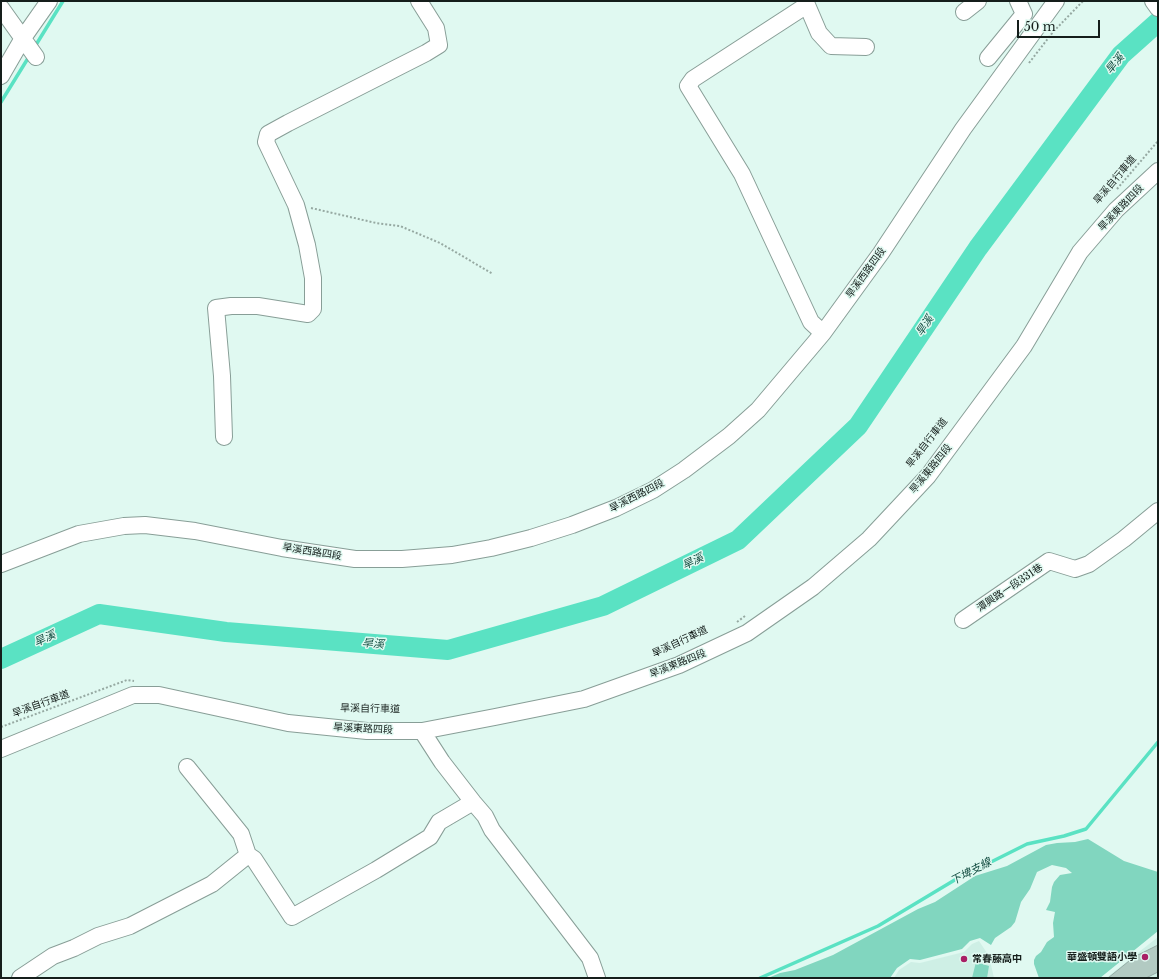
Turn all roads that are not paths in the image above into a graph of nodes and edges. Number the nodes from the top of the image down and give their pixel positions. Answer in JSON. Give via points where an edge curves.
{"nodes":[{"id":1,"x":49,"y":1,"type":"edge"},
{"id":2,"x":419,"y":1,"type":"edge"},
{"id":3,"x":978,"y":1,"type":"edge"},
{"id":4,"x":1018,"y":1,"type":"edge"},
{"id":5,"x":1056,"y":1,"type":"edge"},
{"id":6,"x":1153,"y":1,"type":"edge"},
{"id":7,"x":806,"y":3,"type":"edge"},
{"id":8,"x":1,"y":8,"type":"edge"},
{"id":9,"x":1158,"y":8,"type":"edge"},
{"id":10,"x":964,"y":12,"type":"dead end"},
{"id":11,"x":23,"y":38,"type":"junction"},
{"id":12,"x":866,"y":47,"type":"dead end"},
{"id":13,"x":36,"y":57,"type":"dead end"},
{"id":14,"x":988,"y":58,"type":"dead end"},
{"id":15,"x":1,"y":76,"type":"edge"},
{"id":16,"x":1158,"y":171,"type":"edge"},
{"id":17,"x":823,"y":333,"type":"junction"},
{"id":18,"x":224,"y":437,"type":"dead end"},
{"id":19,"x":1158,"y":511,"type":"edge"},
{"id":20,"x":1,"y":564,"type":"edge"},
{"id":21,"x":963,"y":620,"type":"dead end"},
{"id":22,"x":422,"y":731,"type":"junction"},
{"id":23,"x":1,"y":749,"type":"edge"},
{"id":24,"x":187,"y":767,"type":"dead end"},
{"id":25,"x":473,"y":802,"type":"junction"},
{"id":26,"x":248,"y":855,"type":"junction"},
{"id":27,"x":20,"y":978,"type":"edge"},
{"id":28,"x":598,"y":978,"type":"edge"}],
"edges":[{"from":1,"to":11,"type":"street"},
{"from":2,"to":18,"type":"street","via":[[436,28],[439,45],[268,134],[266,142],[296,205],[308,245],[313,278],[313,309],[308,314],[258,306],[216,308]]},
{"from":3,"to":10,"type":"street"},
{"from":4,"to":14,"type":"street","via":[[1024,14]]},
{"from":5,"to":17,"type":"street","name":"旱溪西路四段","via":[[963,129],[881,253]]},
{"from":6,"to":9,"type":"street"},
{"from":7,"to":12,"type":"street","via":[[819,33],[831,46]]},
{"from":7,"to":17,"type":"street","via":[[693,79],[688,86],[742,174],[811,322]]},
{"from":8,"to":11,"type":"street"},
{"from":11,"to":13,"type":"street"},
{"from":11,"to":15,"type":"street"},
{"from":16,"to":22,"type":"street","name":"旱溪東路四段","via":[[1116,210],[1080,252],[1024,346],[928,476],[868,539],[813,587],[747,633],[679,665],[584,699]]},
{"from":17,"to":20,"type":"street","name":"旱溪西路四段","via":[[758,410],[684,470],[653,490],[616,508],[531,538],[452,555],[355,559],[138,525],[79,534]]},
{"from":19,"to":21,"type":"street","name":"潭興路一段331巷","via":[[1089,564],[1075,569],[1050,561]]},
{"from":22,"to":23,"type":"street","name":"旱溪東路四段","via":[[367,731],[288,723],[159,695],[133,695]]},
{"from":22,"to":25,"type":"street"},
{"from":24,"to":26,"type":"street","via":[[241,834]]},
{"from":25,"to":26,"type":"street","via":[[440,822],[430,837],[292,917],[254,859]]},
{"from":25,"to":28,"type":"street","via":[[590,958]]},
{"from":26,"to":27,"type":"street","via":[[212,884],[130,926],[98,936],[53,956]]}]}
